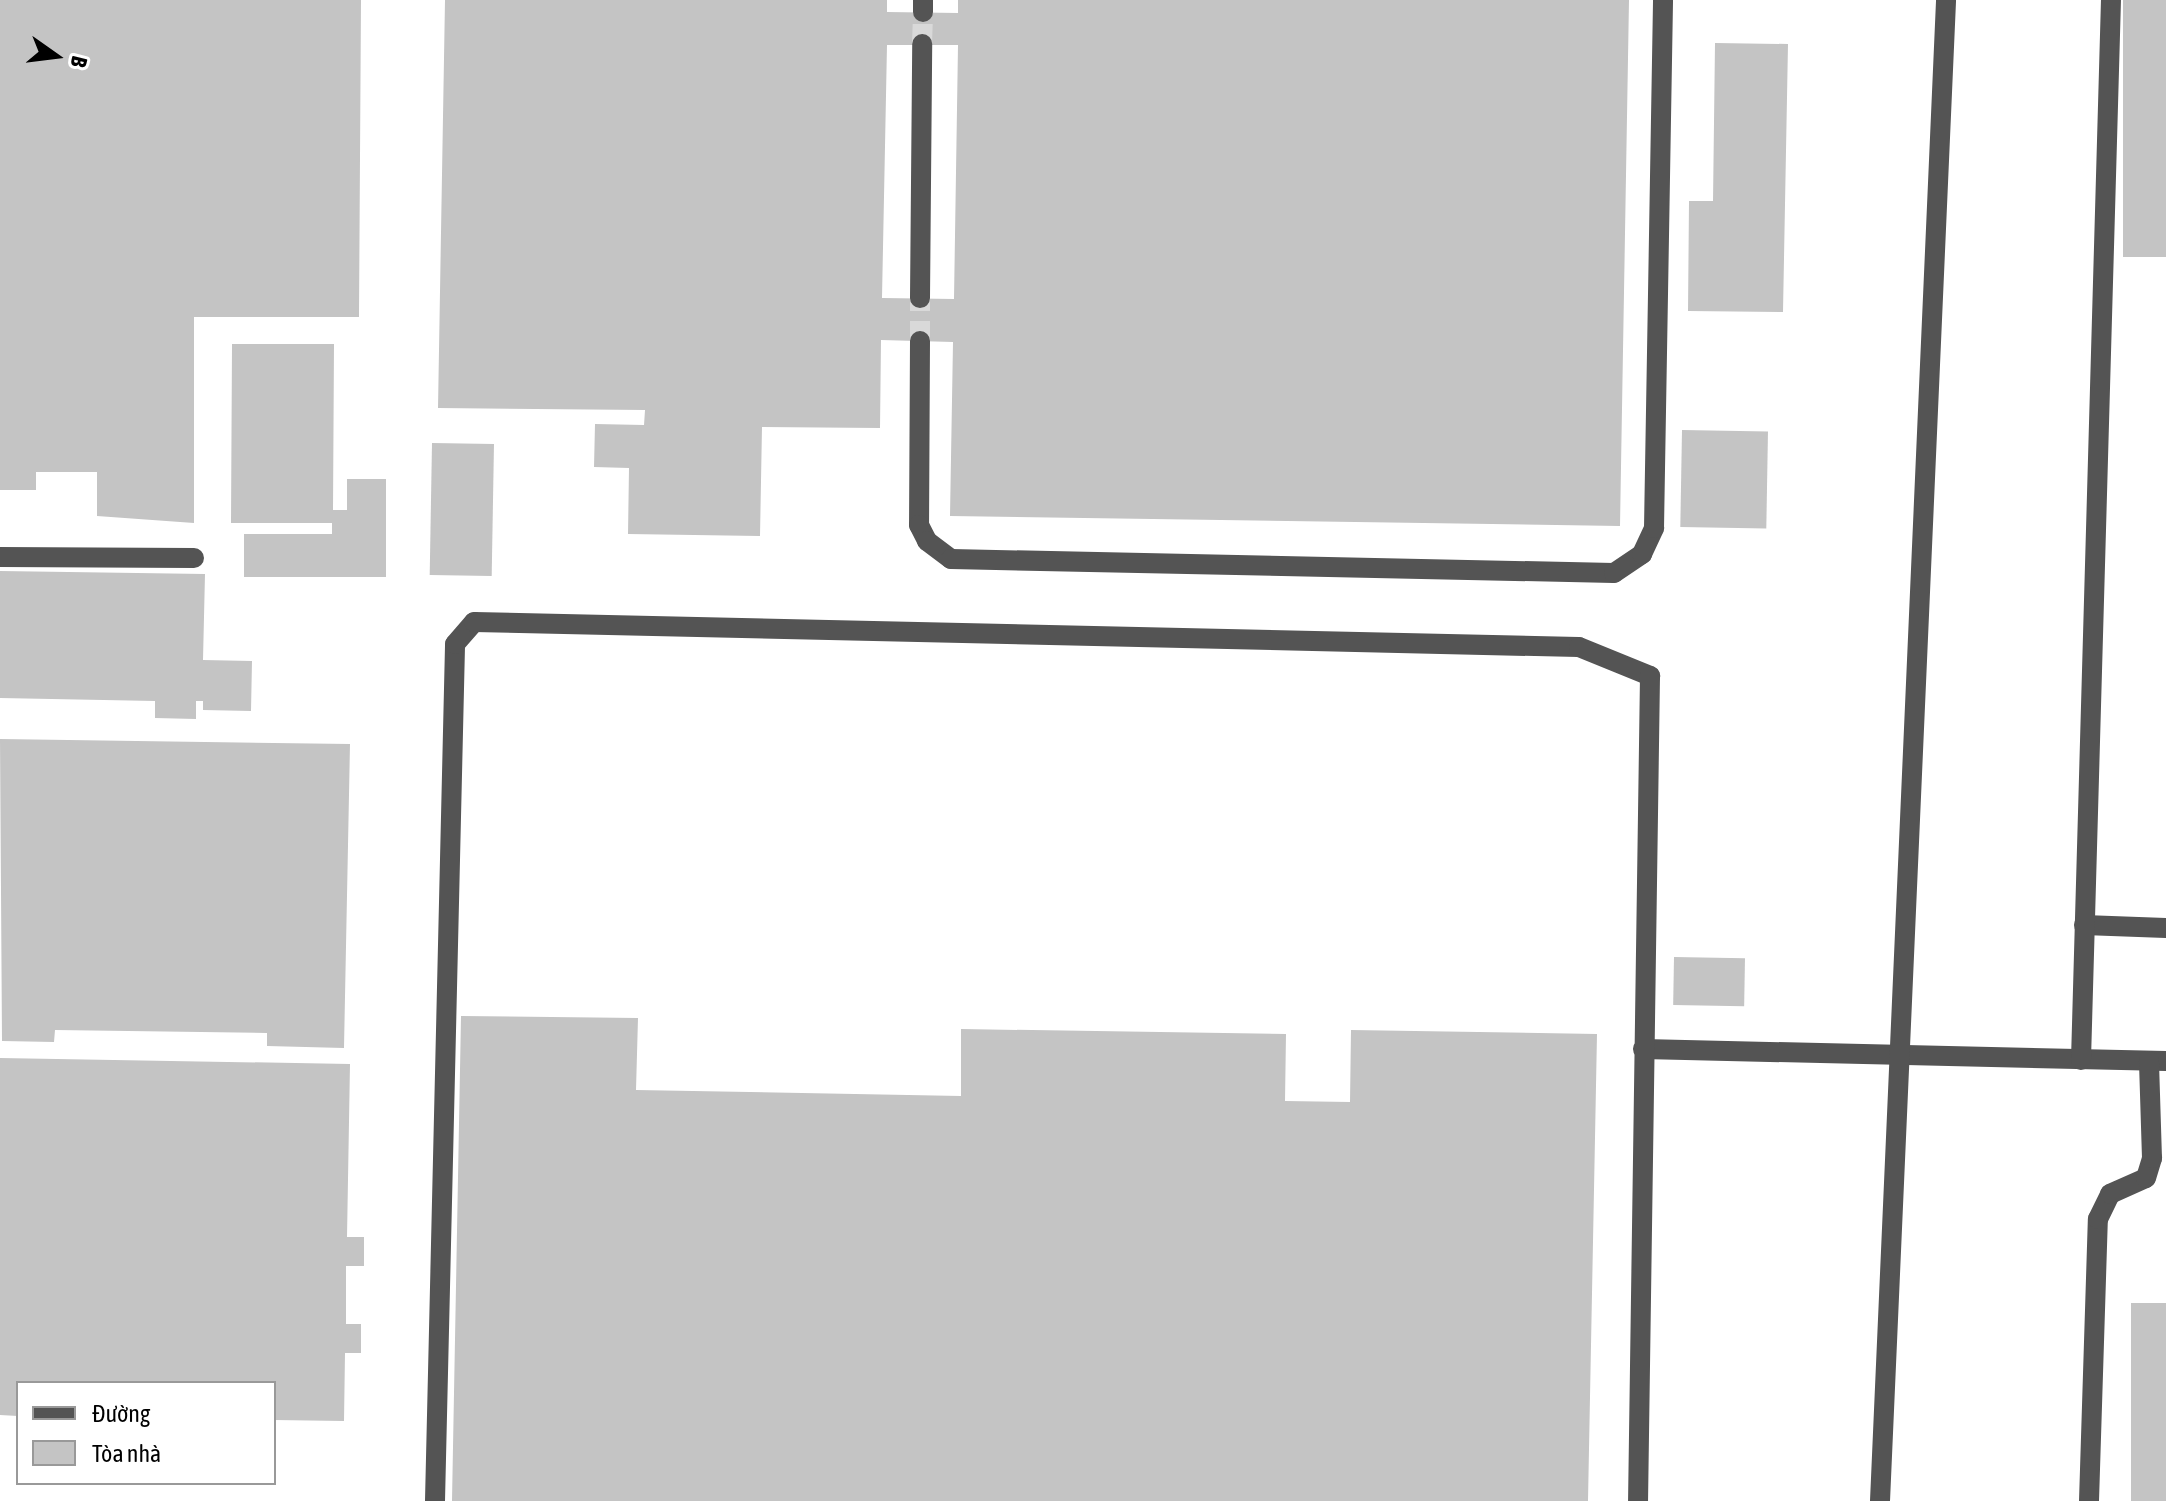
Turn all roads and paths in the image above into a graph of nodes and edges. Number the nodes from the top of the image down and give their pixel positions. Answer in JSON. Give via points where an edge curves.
{"nodes":[{"id":1,"x":1663,"y":0,"type":"edge"},
{"id":2,"x":1946,"y":0,"type":"edge"},
{"id":3,"x":2111,"y":0,"type":"edge"},
{"id":4,"x":922,"y":44,"type":"tunnel mouth"},
{"id":5,"x":920,"y":298,"type":"tunnel mouth"},
{"id":6,"x":920,"y":341,"type":"tunnel mouth"},
{"id":7,"x":0,"y":557,"type":"edge"},
{"id":8,"x":194,"y":558,"type":"dead end"},
{"id":9,"x":2084,"y":925,"type":"junction"},
{"id":10,"x":2166,"y":928,"type":"edge"},
{"id":11,"x":1643,"y":1049,"type":"junction"},
{"id":12,"x":1895,"y":1058,"type":"junction"},
{"id":13,"x":2081,"y":1060,"type":"junction"},
{"id":14,"x":2158,"y":1061,"type":"edge"},
{"id":15,"x":435,"y":1501,"type":"edge"},
{"id":16,"x":1638,"y":1501,"type":"edge"},
{"id":17,"x":1880,"y":1501,"type":"edge"},
{"id":18,"x":2089,"y":1501,"type":"edge"}],
"edges":[{"from":1,"to":6,"type":"lane","via":[[1654,528],[1642,554],[1614,573],[951,559],[927,541],[919,525]]},
{"from":2,"to":12,"type":"lane"},
{"from":3,"to":9,"type":"lane"},
{"from":4,"to":5,"type":"lane"},
{"from":7,"to":8,"type":"lane"},
{"from":9,"to":10,"type":"lane"},
{"from":9,"to":13,"type":"lane"},
{"from":11,"to":12,"type":"lane"},
{"from":11,"to":15,"type":"lane","via":[[1650,676],[1621,660],[1579,647],[474,622],[455,644]]},
{"from":11,"to":16,"type":"lane"},
{"from":12,"to":13,"type":"lane"},
{"from":12,"to":17,"type":"lane"},
{"from":13,"to":14,"type":"lane"},
{"from":14,"to":18,"type":"lane","via":[[2146,1178],[2110,1194],[2098,1219]]}]}
